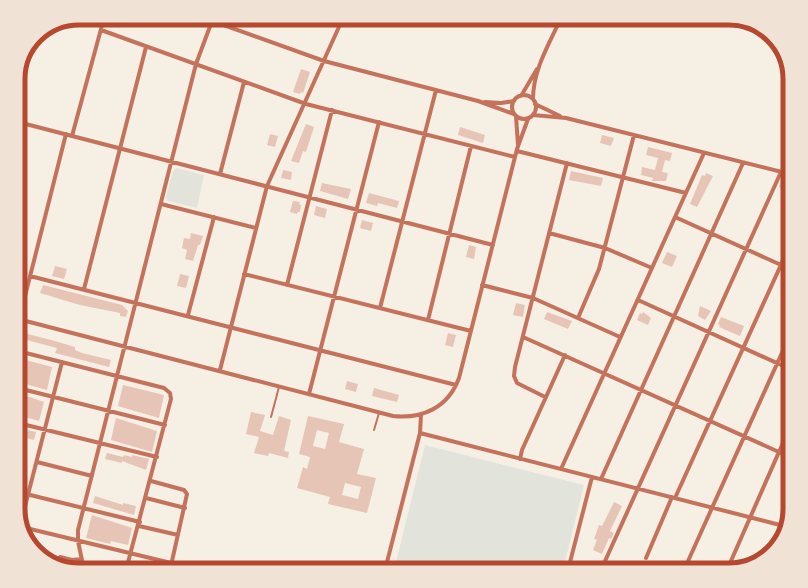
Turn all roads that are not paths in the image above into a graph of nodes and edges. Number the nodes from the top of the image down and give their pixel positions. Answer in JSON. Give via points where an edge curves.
{"nodes":[{"id":1,"x":102,"y":25,"type":"edge"},
{"id":2,"x":211,"y":25,"type":"edge"},
{"id":3,"x":223,"y":25,"type":"edge"},
{"id":4,"x":340,"y":25,"type":"edge"},
{"id":5,"x":558,"y":25,"type":"edge"},
{"id":6,"x":101,"y":30,"type":"junction"},
{"id":7,"x":146,"y":47,"type":"junction"},
{"id":8,"x":324,"y":61,"type":"junction"},
{"id":9,"x":196,"y":64,"type":"junction"},
{"id":10,"x":539,"y":66,"type":"junction"},
{"id":11,"x":244,"y":82,"type":"junction"},
{"id":12,"x":436,"y":90,"type":"junction"},
{"id":13,"x":520,"y":96,"type":"junction"},
{"id":14,"x":533,"y":99,"type":"junction"},
{"id":15,"x":478,"y":101,"type":"junction"},
{"id":16,"x":514,"y":101,"type":"junction"},
{"id":17,"x":306,"y":104,"type":"junction"},
{"id":18,"x":535,"y":104,"type":"junction"},
{"id":19,"x":332,"y":110,"type":"junction"},
{"id":20,"x":515,"y":115,"type":"junction"},
{"id":21,"x":532,"y":115,"type":"junction"},
{"id":22,"x":566,"y":118,"type":"junction"},
{"id":23,"x":528,"y":119,"type":"junction"},
{"id":24,"x":378,"y":122,"type":"junction"},
{"id":25,"x":25,"y":124,"type":"edge"},
{"id":26,"x":66,"y":134,"type":"junction"},
{"id":27,"x":424,"y":134,"type":"junction"},
{"id":28,"x":634,"y":135,"type":"junction"},
{"id":29,"x":72,"y":136,"type":"junction"},
{"id":30,"x":471,"y":146,"type":"junction"},
{"id":31,"x":119,"y":148,"type":"junction"},
{"id":32,"x":517,"y":150,"type":"junction"},
{"id":33,"x":704,"y":153,"type":"junction"},
{"id":34,"x":515,"y":157,"type":"junction"},
{"id":35,"x":171,"y":162,"type":"junction"},
{"id":36,"x":567,"y":163,"type":"junction"},
{"id":37,"x":743,"y":163,"type":"junction"},
{"id":38,"x":781,"y":172,"type":"joint"},
{"id":39,"x":220,"y":174,"type":"junction"},
{"id":40,"x":623,"y":177,"type":"junction"},
{"id":41,"x":267,"y":186,"type":"junction"},
{"id":42,"x":686,"y":193,"type":"junction"},
{"id":43,"x":311,"y":198,"type":"junction"},
{"id":44,"x":161,"y":204,"type":"junction"},
{"id":45,"x":357,"y":209,"type":"junction"},
{"id":46,"x":214,"y":217,"type":"junction"},
{"id":47,"x":675,"y":217,"type":"junction"},
{"id":48,"x":403,"y":221,"type":"junction"},
{"id":49,"x":256,"y":228,"type":"junction"},
{"id":50,"x":449,"y":233,"type":"junction"},
{"id":51,"x":549,"y":233,"type":"junction"},
{"id":52,"x":712,"y":234,"type":"junction"},
{"id":53,"x":493,"y":245,"type":"junction"},
{"id":54,"x":605,"y":248,"type":"junction"},
{"id":55,"x":746,"y":249,"type":"junction"},
{"id":56,"x":783,"y":261,"type":"edge"},
{"id":57,"x":781,"y":265,"type":"junction"},
{"id":58,"x":652,"y":268,"type":"junction"},
{"id":59,"x":244,"y":274,"type":"junction"},
{"id":60,"x":30,"y":276,"type":"junction"},
{"id":61,"x":287,"y":285,"type":"junction"},
{"id":62,"x":482,"y":285,"type":"junction"},
{"id":63,"x":84,"y":289,"type":"junction"},
{"id":64,"x":25,"y":296,"type":"edge"},
{"id":65,"x":335,"y":297,"type":"junction"},
{"id":66,"x":533,"y":298,"type":"junction"},
{"id":67,"x":638,"y":300,"type":"junction"},
{"id":68,"x":136,"y":303,"type":"junction"},
{"id":69,"x":380,"y":308,"type":"junction"},
{"id":70,"x":188,"y":315,"type":"junction"},
{"id":71,"x":674,"y":316,"type":"junction"},
{"id":72,"x":578,"y":318,"type":"junction"},
{"id":73,"x":428,"y":320,"type":"junction"},
{"id":74,"x":25,"y":321,"type":"edge"},
{"id":75,"x":231,"y":326,"type":"junction"},
{"id":76,"x":471,"y":331,"type":"junction"},
{"id":77,"x":708,"y":331,"type":"junction"},
{"id":78,"x":523,"y":337,"type":"junction"},
{"id":79,"x":620,"y":337,"type":"junction"},
{"id":80,"x":124,"y":346,"type":"junction"},
{"id":81,"x":743,"y":347,"type":"junction"},
{"id":82,"x":321,"y":349,"type":"junction"},
{"id":83,"x":783,"y":350,"type":"edge"},
{"id":84,"x":25,"y":353,"type":"edge"},
{"id":85,"x":565,"y":355,"type":"junction"},
{"id":86,"x":62,"y":362,"type":"junction"},
{"id":87,"x":777,"y":363,"type":"junction"},
{"id":88,"x":783,"y":365,"type":"edge"},
{"id":89,"x":220,"y":370,"type":"junction"},
{"id":90,"x":605,"y":372,"type":"junction"},
{"id":91,"x":117,"y":376,"type":"junction"},
{"id":92,"x":456,"y":385,"type":"junction"},
{"id":93,"x":279,"y":386,"type":"junction"},
{"id":94,"x":641,"y":389,"type":"junction"},
{"id":95,"x":25,"y":390,"type":"edge"},
{"id":96,"x":309,"y":394,"type":"junction"},
{"id":97,"x":54,"y":397,"type":"junction"},
{"id":98,"x":545,"y":397,"type":"junction"},
{"id":99,"x":675,"y":404,"type":"junction"},
{"id":100,"x":109,"y":411,"type":"junction"},
{"id":101,"x":379,"y":412,"type":"junction"},
{"id":102,"x":421,"y":415,"type":"junction"},
{"id":103,"x":271,"y":417,"type":"dead end"},
{"id":104,"x":710,"y":420,"type":"junction"},
{"id":105,"x":25,"y":424,"type":"edge"},
{"id":106,"x":165,"y":425,"type":"junction"},
{"id":107,"x":45,"y":430,"type":"junction"},
{"id":108,"x":374,"y":430,"type":"dead end"},
{"id":109,"x":420,"y":433,"type":"junction"},
{"id":110,"x":745,"y":436,"type":"junction"},
{"id":111,"x":101,"y":443,"type":"junction"},
{"id":112,"x":783,"y":443,"type":"edge"},
{"id":113,"x":779,"y":452,"type":"junction"},
{"id":114,"x":783,"y":454,"type":"edge"},
{"id":115,"x":157,"y":457,"type":"junction"},
{"id":116,"x":520,"y":459,"type":"junction"},
{"id":117,"x":37,"y":462,"type":"junction"},
{"id":118,"x":561,"y":469,"type":"junction"},
{"id":119,"x":92,"y":476,"type":"junction"},
{"id":120,"x":592,"y":477,"type":"junction"},
{"id":121,"x":601,"y":479,"type":"junction"},
{"id":122,"x":151,"y":480,"type":"junction"},
{"id":123,"x":637,"y":488,"type":"junction"},
{"id":124,"x":25,"y":494,"type":"edge"},
{"id":125,"x":29,"y":495,"type":"junction"},
{"id":126,"x":146,"y":498,"type":"junction"},
{"id":127,"x":673,"y":498,"type":"junction"},
{"id":128,"x":25,"y":508,"type":"edge"},
{"id":129,"x":84,"y":508,"type":"junction"},
{"id":130,"x":185,"y":508,"type":"junction"},
{"id":131,"x":712,"y":508,"type":"junction"},
{"id":132,"x":750,"y":517,"type":"junction"},
{"id":133,"x":140,"y":524,"type":"junction"},
{"id":134,"x":780,"y":525,"type":"edge"},
{"id":135,"x":29,"y":529,"type":"edge"},
{"id":136,"x":178,"y":535,"type":"junction"},
{"id":137,"x":78,"y":541,"type":"junction"},
{"id":138,"x":132,"y":554,"type":"junction"},
{"id":139,"x":60,"y":557,"type":"dead end"},
{"id":140,"x":646,"y":558,"type":"dead end"},
{"id":141,"x":82,"y":559,"type":"junction"},
{"id":142,"x":83,"y":563,"type":"edge"},
{"id":143,"x":130,"y":563,"type":"edge"},
{"id":144,"x":172,"y":563,"type":"joint"},
{"id":145,"x":387,"y":563,"type":"edge"},
{"id":146,"x":570,"y":563,"type":"edge"},
{"id":147,"x":604,"y":563,"type":"edge"},
{"id":148,"x":687,"y":563,"type":"edge"},
{"id":149,"x":730,"y":563,"type":"edge"}],
"edges":[{"from":1,"to":6,"type":"street"},
{"from":2,"to":9,"type":"street"},
{"from":3,"to":8,"type":"street"},
{"from":4,"to":8,"type":"street"},
{"from":5,"to":10,"type":"street"},
{"from":6,"to":7,"type":"street"},
{"from":6,"to":29,"type":"street"},
{"from":7,"to":9,"type":"street"},
{"from":7,"to":31,"type":"street"},
{"from":8,"to":12,"type":"street"},
{"from":8,"to":17,"type":"street"},
{"from":9,"to":11,"type":"street"},
{"from":9,"to":35,"type":"street"},
{"from":10,"to":13,"type":"street"},
{"from":10,"to":14,"type":"street"},
{"from":11,"to":17,"type":"street"},
{"from":11,"to":39,"type":"street"},
{"from":12,"to":15,"type":"street"},
{"from":12,"to":27,"type":"street"},
{"from":13,"to":14,"type":"street","via":[[526,95]]},
{"from":13,"to":16,"type":"street"},
{"from":14,"to":18,"type":"street"},
{"from":15,"to":16,"type":"street"},
{"from":15,"to":20,"type":"street"},
{"from":16,"to":20,"type":"street","via":[[512,107]]},
{"from":17,"to":19,"type":"street"},
{"from":17,"to":41,"type":"street"},
{"from":18,"to":21,"type":"street"},
{"from":18,"to":22,"type":"street"},
{"from":19,"to":24,"type":"street"},
{"from":19,"to":43,"type":"street"},
{"from":20,"to":23,"type":"street","via":[[520,119]]},
{"from":20,"to":32,"type":"street"},
{"from":21,"to":22,"type":"street"},
{"from":21,"to":23,"type":"street"},
{"from":22,"to":28,"type":"street"},
{"from":23,"to":32,"type":"street"},
{"from":24,"to":27,"type":"street"},
{"from":24,"to":45,"type":"street"},
{"from":25,"to":26,"type":"street"},
{"from":26,"to":29,"type":"street"},
{"from":26,"to":60,"type":"street"},
{"from":27,"to":30,"type":"street"},
{"from":27,"to":48,"type":"street"},
{"from":28,"to":33,"type":"street"},
{"from":28,"to":40,"type":"street"},
{"from":29,"to":31,"type":"street"},
{"from":30,"to":34,"type":"street"},
{"from":30,"to":50,"type":"street"},
{"from":31,"to":35,"type":"street"},
{"from":31,"to":63,"type":"street"},
{"from":32,"to":34,"type":"street"},
{"from":32,"to":36,"type":"street"},
{"from":33,"to":37,"type":"street"},
{"from":33,"to":42,"type":"street"},
{"from":34,"to":53,"type":"street"},
{"from":35,"to":39,"type":"street"},
{"from":35,"to":44,"type":"street"},
{"from":36,"to":40,"type":"street"},
{"from":36,"to":51,"type":"street"},
{"from":37,"to":38,"type":"street"},
{"from":37,"to":52,"type":"street"},
{"from":38,"to":55,"type":"street"},
{"from":39,"to":41,"type":"street"},
{"from":40,"to":42,"type":"street"},
{"from":40,"to":54,"type":"street"},
{"from":41,"to":43,"type":"street"},
{"from":41,"to":49,"type":"street"},
{"from":42,"to":47,"type":"street"},
{"from":43,"to":45,"type":"street"},
{"from":43,"to":61,"type":"street"},
{"from":44,"to":46,"type":"street"},
{"from":44,"to":68,"type":"street"},
{"from":45,"to":48,"type":"street"},
{"from":45,"to":65,"type":"street"},
{"from":46,"to":49,"type":"street"},
{"from":46,"to":70,"type":"street"},
{"from":47,"to":52,"type":"street"},
{"from":47,"to":58,"type":"street"},
{"from":48,"to":50,"type":"street"},
{"from":48,"to":69,"type":"street"},
{"from":49,"to":59,"type":"street"},
{"from":50,"to":53,"type":"street"},
{"from":50,"to":73,"type":"street"},
{"from":51,"to":54,"type":"street"},
{"from":51,"to":66,"type":"street"},
{"from":52,"to":55,"type":"street"},
{"from":52,"to":71,"type":"street"},
{"from":53,"to":62,"type":"street"},
{"from":54,"to":58,"type":"street"},
{"from":54,"to":72,"type":"street","via":[[597,276]]},
{"from":55,"to":57,"type":"street"},
{"from":55,"to":77,"type":"street"},
{"from":56,"to":57,"type":"street"},
{"from":57,"to":81,"type":"street"},
{"from":58,"to":67,"type":"street"},
{"from":59,"to":61,"type":"street"},
{"from":59,"to":75,"type":"street"},
{"from":60,"to":63,"type":"street"},
{"from":60,"to":64,"type":"street"},
{"from":61,"to":65,"type":"street"},
{"from":62,"to":66,"type":"street"},
{"from":62,"to":76,"type":"street"},
{"from":63,"to":68,"type":"street"},
{"from":65,"to":69,"type":"street"},
{"from":65,"to":82,"type":"street"},
{"from":66,"to":72,"type":"street"},
{"from":66,"to":78,"type":"street"},
{"from":67,"to":71,"type":"street"},
{"from":67,"to":79,"type":"street"},
{"from":68,"to":70,"type":"street"},
{"from":68,"to":80,"type":"street"},
{"from":69,"to":73,"type":"street"},
{"from":70,"to":75,"type":"street"},
{"from":71,"to":77,"type":"street"},
{"from":71,"to":94,"type":"street"},
{"from":72,"to":79,"type":"street"},
{"from":73,"to":76,"type":"street"},
{"from":74,"to":80,"type":"street"},
{"from":75,"to":82,"type":"street"},
{"from":75,"to":89,"type":"street"},
{"from":76,"to":92,"type":"street"},
{"from":77,"to":81,"type":"street"},
{"from":77,"to":99,"type":"street"},
{"from":78,"to":85,"type":"street"},
{"from":78,"to":98,"type":"street","via":[[514,376],[520,386]]},
{"from":79,"to":90,"type":"street"},
{"from":80,"to":89,"type":"street"},
{"from":80,"to":91,"type":"street"},
{"from":81,"to":87,"type":"street"},
{"from":81,"to":104,"type":"street"},
{"from":82,"to":92,"type":"street"},
{"from":82,"to":96,"type":"street"},
{"from":83,"to":87,"type":"street"},
{"from":84,"to":86,"type":"street"},
{"from":85,"to":90,"type":"street"},
{"from":85,"to":98,"type":"street"},
{"from":86,"to":91,"type":"street"},
{"from":86,"to":97,"type":"street"},
{"from":87,"to":88,"type":"street"},
{"from":87,"to":110,"type":"street"},
{"from":89,"to":93,"type":"street"},
{"from":90,"to":94,"type":"street"},
{"from":90,"to":118,"type":"street"},
{"from":91,"to":100,"type":"street"},
{"from":91,"to":106,"type":"street","via":[[164,388],[170,393]]},
{"from":92,"to":102,"type":"street","via":[[434,410]]},
{"from":93,"to":96,"type":"street"},
{"from":93,"to":103,"type":"lane"},
{"from":94,"to":99,"type":"street"},
{"from":94,"to":121,"type":"street"},
{"from":95,"to":97,"type":"street"},
{"from":96,"to":101,"type":"street"},
{"from":97,"to":100,"type":"street"},
{"from":97,"to":107,"type":"street"},
{"from":98,"to":116,"type":"street"},
{"from":99,"to":104,"type":"street"},
{"from":99,"to":123,"type":"street"},
{"from":100,"to":106,"type":"street"},
{"from":100,"to":111,"type":"street"},
{"from":101,"to":102,"type":"street","via":[[408,417]]},
{"from":101,"to":108,"type":"lane"},
{"from":102,"to":109,"type":"street"},
{"from":104,"to":110,"type":"street"},
{"from":104,"to":127,"type":"street"},
{"from":105,"to":107,"type":"street"},
{"from":106,"to":115,"type":"street"},
{"from":107,"to":111,"type":"street"},
{"from":107,"to":117,"type":"street"},
{"from":109,"to":116,"type":"street"},
{"from":109,"to":145,"type":"street"},
{"from":110,"to":113,"type":"street"},
{"from":110,"to":131,"type":"street"},
{"from":111,"to":115,"type":"street"},
{"from":111,"to":119,"type":"street"},
{"from":112,"to":113,"type":"street"},
{"from":113,"to":114,"type":"street"},
{"from":113,"to":132,"type":"street"},
{"from":115,"to":122,"type":"street"},
{"from":116,"to":118,"type":"street"},
{"from":117,"to":119,"type":"street"},
{"from":117,"to":125,"type":"street"},
{"from":118,"to":120,"type":"street"},
{"from":119,"to":129,"type":"street"},
{"from":120,"to":121,"type":"street"},
{"from":120,"to":146,"type":"street"},
{"from":121,"to":123,"type":"street"},
{"from":122,"to":126,"type":"street"},
{"from":122,"to":130,"type":"street","via":[[184,490],[187,493]]},
{"from":123,"to":127,"type":"street"},
{"from":123,"to":147,"type":"street"},
{"from":124,"to":125,"type":"street"},
{"from":125,"to":128,"type":"street"},
{"from":125,"to":129,"type":"street"},
{"from":126,"to":130,"type":"street"},
{"from":126,"to":133,"type":"street"},
{"from":127,"to":131,"type":"street"},
{"from":127,"to":140,"type":"street"},
{"from":129,"to":133,"type":"street"},
{"from":129,"to":137,"type":"street"},
{"from":130,"to":136,"type":"street"},
{"from":131,"to":132,"type":"street"},
{"from":131,"to":148,"type":"street"},
{"from":132,"to":134,"type":"street"},
{"from":132,"to":149,"type":"street"},
{"from":133,"to":136,"type":"street"},
{"from":133,"to":138,"type":"street"},
{"from":135,"to":137,"type":"street"},
{"from":136,"to":144,"type":"street"},
{"from":137,"to":138,"type":"street"},
{"from":137,"to":141,"type":"street"},
{"from":138,"to":143,"type":"street"},
{"from":138,"to":144,"type":"street"},
{"from":139,"to":141,"type":"street"},
{"from":141,"to":142,"type":"street"}]}
